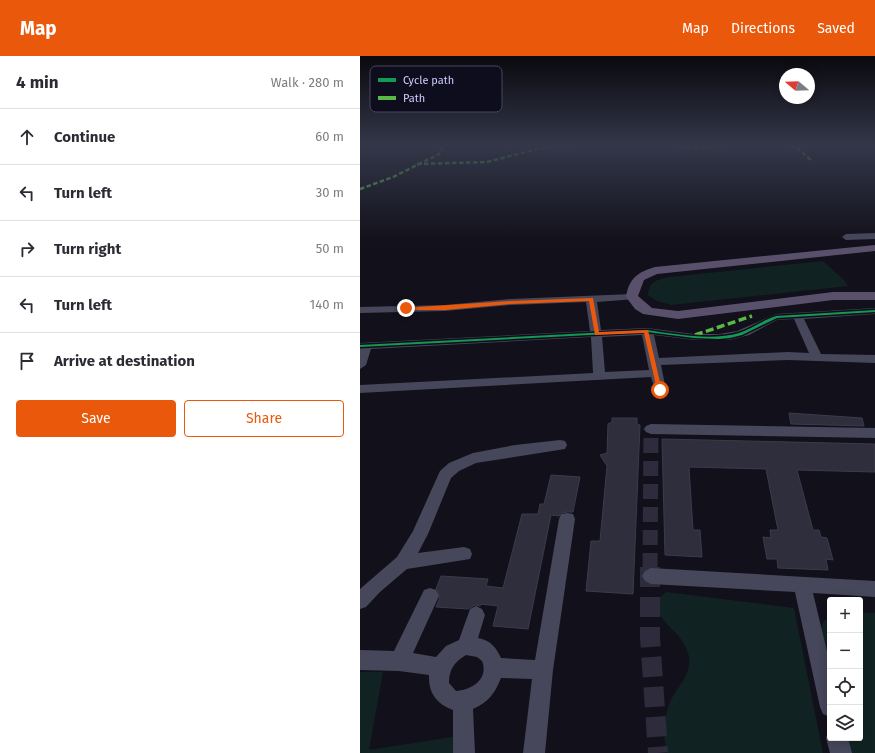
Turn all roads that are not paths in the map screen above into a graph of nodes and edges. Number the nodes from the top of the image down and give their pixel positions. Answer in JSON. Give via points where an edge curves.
{"nodes":[{"id":1,"x":875,"y":236,"type":"edge"},
{"id":2,"x":846,"y":237,"type":"dead end"},
{"id":3,"x":875,"y":248,"type":"edge"},
{"id":4,"x":875,"y":252,"type":"edge"},
{"id":5,"x":875,"y":290,"type":"edge"},
{"id":6,"x":875,"y":296,"type":"edge"},
{"id":7,"x":632,"y":297,"type":"junction"},
{"id":8,"x":591,"y":299,"type":"junction"},
{"id":9,"x":360,"y":310,"type":"edge"},
{"id":10,"x":875,"y":311,"type":"edge"},
{"id":11,"x":798,"y":316,"type":"junction"},
{"id":12,"x":646,"y":331,"type":"junction"},
{"id":13,"x":596,"y":334,"type":"junction"},
{"id":14,"x":363,"y":346,"type":"edge"},
{"id":15,"x":817,"y":357,"type":"junction"},
{"id":16,"x":875,"y":359,"type":"edge"},
{"id":17,"x":360,"y":365,"type":"edge"},
{"id":18,"x":655,"y":368,"type":"junction"},
{"id":19,"x":599,"y":377,"type":"junction"},
{"id":20,"x":360,"y":389,"type":"edge"},
{"id":21,"x":660,"y":390,"type":"dead end"},
{"id":22,"x":651,"y":428,"type":"dead end"},
{"id":23,"x":875,"y":433,"type":"edge"},
{"id":24,"x":560,"y":445,"type":"dead end"},
{"id":25,"x":568,"y":519,"type":"dead end"},
{"id":26,"x":464,"y":554,"type":"dead end"},
{"id":27,"x":402,"y":562,"type":"junction"},
{"id":28,"x":651,"y":576,"type":"dead end"},
{"id":29,"x":802,"y":585,"type":"junction"},
{"id":30,"x":875,"y":589,"type":"edge"},
{"id":31,"x":430,"y":596,"type":"dead end"},
{"id":32,"x":360,"y":601,"type":"edge"},
{"id":33,"x":476,"y":615,"type":"dead end"},
{"id":34,"x":466,"y":646,"type":"junction"},
{"id":35,"x":360,"y":660,"type":"edge"},
{"id":36,"x":399,"y":661,"type":"junction"},
{"id":37,"x":441,"y":667,"type":"junction"},
{"id":38,"x":494,"y":668,"type":"junction"},
{"id":39,"x":542,"y":670,"type":"junction"},
{"id":40,"x":464,"y":701,"type":"junction"},
{"id":41,"x":830,"y":705,"type":"edge"},
{"id":42,"x":838,"y":741,"type":"edge"},
{"id":43,"x":464,"y":753,"type":"edge"},
{"id":44,"x":534,"y":753,"type":"edge"},
{"id":45,"x":841,"y":753,"type":"edge"}],
"edges":[{"from":1,"to":2,"type":"street"},
{"from":3,"to":7,"type":"main road","via":[[650,271],[638,278],[633,287]]},
{"from":4,"to":5,"type":"main road","via":[[666,273],[653,276],[640,288],[648,302],[676,310],[832,291]]},
{"from":6,"to":7,"type":"main road","via":[[833,296],[678,315],[648,311]]},
{"from":7,"to":8,"type":"street"},
{"from":8,"to":9,"type":"street","via":[[445,308]]},
{"from":8,"to":13,"type":"street"},
{"from":10,"to":11,"type":"street"},
{"from":11,"to":12,"type":"street","via":[[771,318],[731,337],[689,337]]},
{"from":11,"to":15,"type":"street"},
{"from":12,"to":13,"type":"street"},
{"from":12,"to":18,"type":"street"},
{"from":13,"to":14,"type":"street"},
{"from":13,"to":19,"type":"street"},
{"from":14,"to":17,"type":"street"},
{"from":15,"to":16,"type":"street"},
{"from":15,"to":18,"type":"street","via":[[774,356]]},
{"from":18,"to":19,"type":"street"},
{"from":18,"to":21,"type":"street"},
{"from":19,"to":20,"type":"street"},
{"from":22,"to":23,"type":"street"},
{"from":24,"to":27,"type":"street","via":[[473,458],[454,467],[445,475],[420,534]]},
{"from":25,"to":39,"type":"street"},
{"from":26,"to":27,"type":"street"},
{"from":27,"to":32,"type":"street"},
{"from":28,"to":29,"type":"street"},
{"from":29,"to":30,"type":"street"},
{"from":29,"to":41,"type":"street"},
{"from":31,"to":36,"type":"street"},
{"from":33,"to":34,"type":"street"},
{"from":34,"to":37,"type":"street","via":[[451,654]]},
{"from":34,"to":38,"type":"street","via":[[482,648],[488,652]]},
{"from":35,"to":36,"type":"street"},
{"from":36,"to":37,"type":"street"},
{"from":37,"to":40,"type":"street","via":[[439,684],[442,692],[455,700]]},
{"from":38,"to":39,"type":"street"},
{"from":38,"to":40,"type":"street","via":[[491,681],[482,693]]},
{"from":39,"to":44,"type":"street"},
{"from":40,"to":43,"type":"street"},
{"from":42,"to":45,"type":"street"}]}
